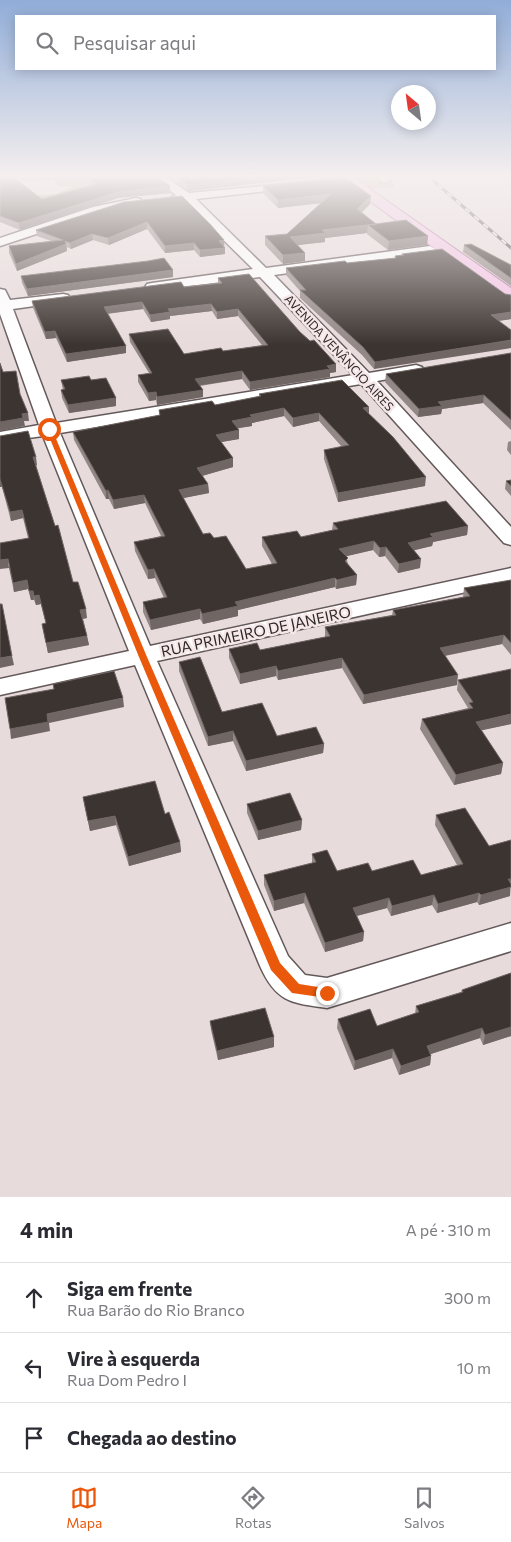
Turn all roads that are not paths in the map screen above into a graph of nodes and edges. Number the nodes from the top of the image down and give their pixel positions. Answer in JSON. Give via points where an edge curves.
{"nodes":[{"id":1,"x":28,"y":233,"type":"edge"},
{"id":2,"x":223,"y":233,"type":"edge"},
{"id":3,"x":420,"y":233,"type":"edge"},
{"id":4,"x":0,"y":242,"type":"edge"},
{"id":5,"x":444,"y":249,"type":"junction"},
{"id":6,"x":263,"y":272,"type":"junction"},
{"id":7,"x":139,"y":288,"type":"edge"},
{"id":8,"x":82,"y":296,"type":"edge"},
{"id":9,"x":511,"y":296,"type":"edge"},
{"id":10,"x":2,"y":301,"type":"edge"},
{"id":11,"x":433,"y":367,"type":"edge"},
{"id":12,"x":365,"y":378,"type":"junction"},
{"id":13,"x":49,"y":429,"type":"junction"},
{"id":14,"x":0,"y":437,"type":"edge"},
{"id":15,"x":511,"y":540,"type":"edge"},
{"id":16,"x":511,"y":575,"type":"edge"},
{"id":17,"x":143,"y":657,"type":"junction"},
{"id":18,"x":0,"y":687,"type":"edge"},
{"id":19,"x":511,"y":937,"type":"edge"}],
"edges":[{"from":1,"to":4,"type":"street"},
{"from":2,"to":6,"type":"street","name":"AVENIDA VENÂNCIO AIRES"},
{"from":3,"to":5,"type":"main road"},
{"from":5,"to":6,"type":"street"},
{"from":5,"to":9,"type":"main road"},
{"from":6,"to":7,"type":"street"},
{"from":6,"to":12,"type":"street","name":"AVENIDA VENÂNCIO AIRES"},
{"from":8,"to":10,"type":"street"},
{"from":10,"to":13,"type":"street"},
{"from":11,"to":12,"type":"street"},
{"from":12,"to":13,"type":"street"},
{"from":12,"to":15,"type":"street","name":"AVENIDA VENÂNCIO AIRES"},
{"from":13,"to":14,"type":"street"},
{"from":13,"to":17,"type":"street"},
{"from":16,"to":17,"type":"street","name":"RUA PRIMEIRO DE JANEIRO"},
{"from":17,"to":18,"type":"street","name":"RUA PRIMEIRO DE JANEIRO"},
{"from":17,"to":19,"type":"street","via":[[276,966],[296,989],[327,993]]}]}
